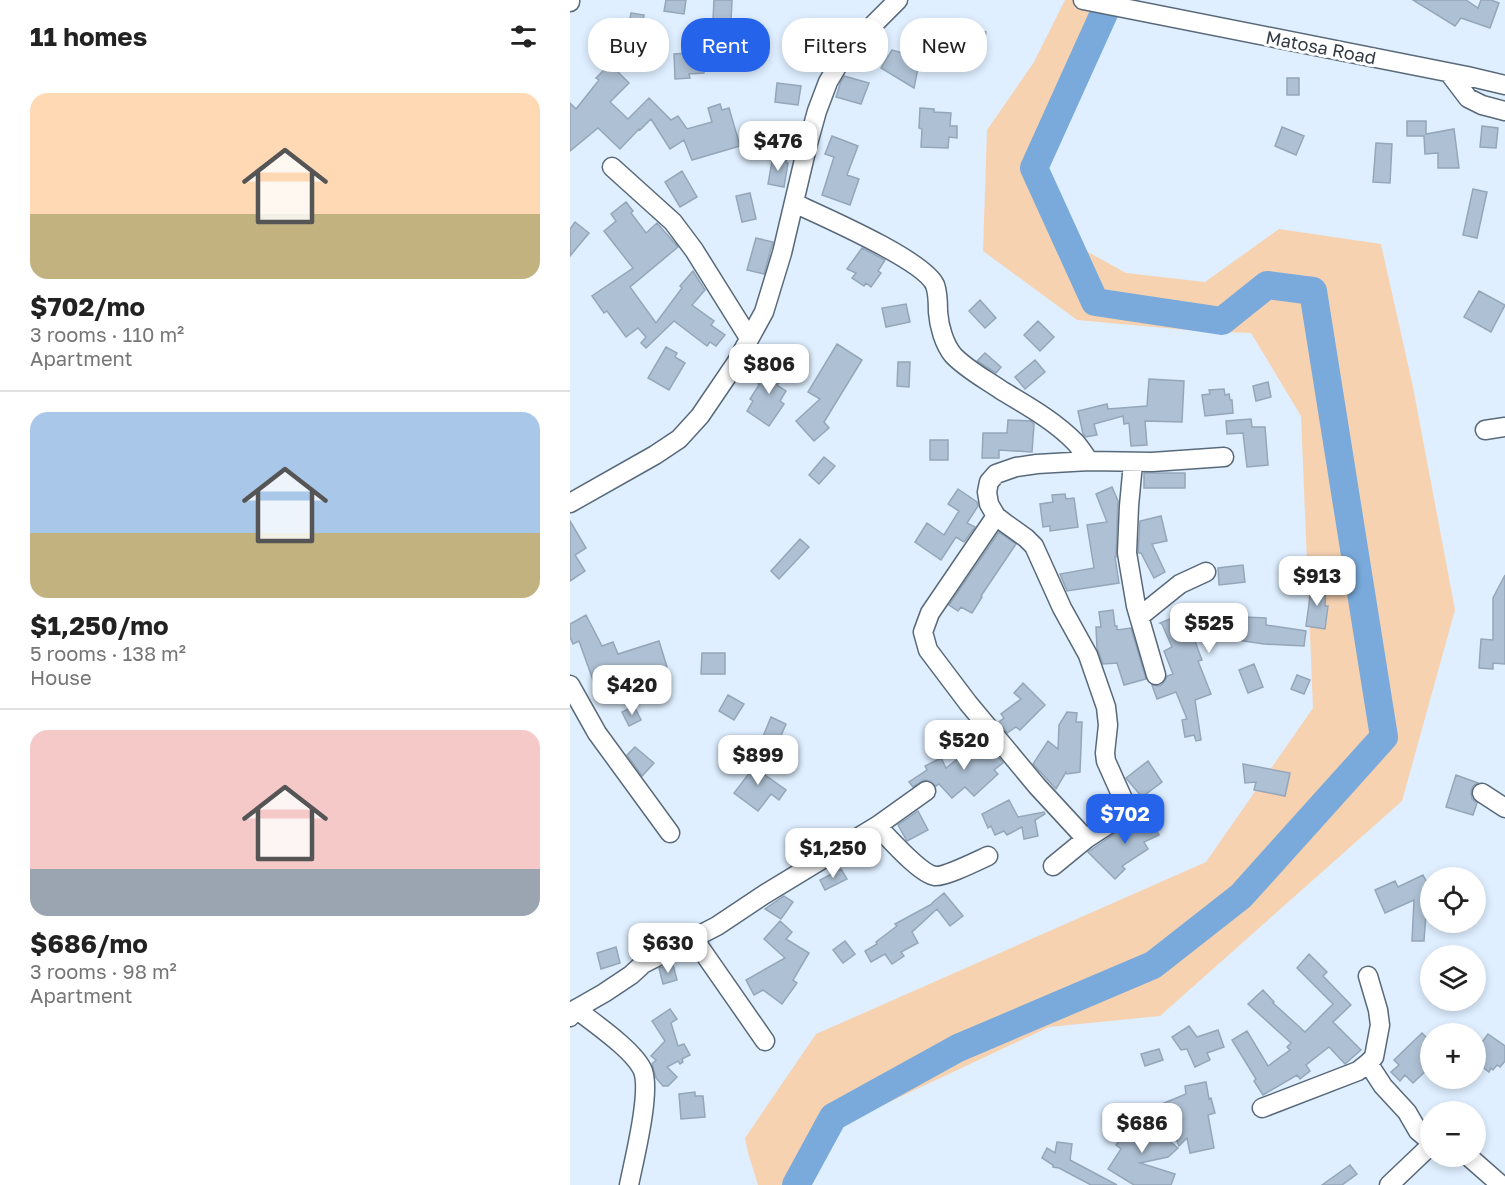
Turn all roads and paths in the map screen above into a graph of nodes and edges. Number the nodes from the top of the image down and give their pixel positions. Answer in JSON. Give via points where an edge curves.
{"nodes":[{"id":1,"x":898,"y":0,"type":"edge"},
{"id":2,"x":1083,"y":0,"type":"edge"},
{"id":3,"x":1449,"y":73,"type":"junction"},
{"id":4,"x":1505,"y":85,"type":"edge"},
{"id":5,"x":1505,"y":111,"type":"edge"},
{"id":6,"x":612,"y":167,"type":"dead end"},
{"id":7,"x":794,"y":203,"type":"junction"},
{"id":8,"x":749,"y":338,"type":"junction"},
{"id":9,"x":1505,"y":428,"type":"edge"},
{"id":10,"x":1485,"y":430,"type":"dead end"},
{"id":11,"x":1224,"y":457,"type":"dead end"},
{"id":12,"x":1089,"y":461,"type":"junction"},
{"id":13,"x":1133,"y":463,"type":"junction"},
{"id":14,"x":570,"y":503,"type":"edge"},
{"id":15,"x":996,"y":516,"type":"junction"},
{"id":16,"x":1206,"y":572,"type":"dead end"},
{"id":17,"x":1139,"y":617,"type":"junction"},
{"id":18,"x":1156,"y":675,"type":"dead end"},
{"id":19,"x":570,"y":685,"type":"edge"},
{"id":20,"x":926,"y":791,"type":"dead end"},
{"id":21,"x":1482,"y":793,"type":"dead end"},
{"id":22,"x":1505,"y":808,"type":"edge"},
{"id":23,"x":877,"y":826,"type":"junction"},
{"id":24,"x":670,"y":833,"type":"dead end"},
{"id":25,"x":1086,"y":839,"type":"junction"},
{"id":26,"x":988,"y":856,"type":"dead end"},
{"id":27,"x":1053,"y":866,"type":"dead end"},
{"id":28,"x":694,"y":939,"type":"junction"},
{"id":29,"x":1368,"y":976,"type":"dead end"},
{"id":30,"x":573,"y":1013,"type":"edge"},
{"id":31,"x":765,"y":1041,"type":"dead end"},
{"id":32,"x":1368,"y":1063,"type":"junction"},
{"id":33,"x":1262,"y":1108,"type":"dead end"},
{"id":34,"x":1420,"y":1133,"type":"edge"},
{"id":35,"x":1420,"y":1155,"type":"edge"},
{"id":36,"x":1481,"y":1167,"type":"edge"},
{"id":37,"x":629,"y":1185,"type":"edge"},
{"id":38,"x":1389,"y":1185,"type":"edge"},
{"id":39,"x":1501,"y":1185,"type":"edge"}],
"edges":[{"from":1,"to":7,"type":"street","via":[[847,52],[828,82]]},
{"from":2,"to":3,"type":"street","name":"Matosa Road"},
{"from":3,"to":4,"type":"street","name":"Matosa Road"},
{"from":3,"to":5,"type":"street","via":[[1468,98]]},
{"from":6,"to":8,"type":"street","via":[[673,222]]},
{"from":7,"to":8,"type":"street","via":[[764,312]]},
{"from":7,"to":12,"type":"street","via":[[878,244],[926,273],[936,287],[941,330],[952,354],[1066,434]]},
{"from":8,"to":14,"type":"street","via":[[700,416],[679,439]]},
{"from":9,"to":10,"type":"street"},
{"from":11,"to":13,"type":"street"},
{"from":12,"to":13,"type":"street"},
{"from":12,"to":15,"type":"street","via":[[1026,465],[996,474],[987,492]]},
{"from":13,"to":17,"type":"street","via":[[1127,553]]},
{"from":15,"to":25,"type":"street","via":[[1034,546],[1088,655],[1106,707],[1106,761],[1123,807],[1117,819]]},
{"from":15,"to":25,"type":"street","via":[[930,613],[923,632],[925,641],[968,703]]},
{"from":16,"to":17,"type":"street","via":[[1180,584]]},
{"from":17,"to":18,"type":"street"},
{"from":19,"to":24,"type":"street","via":[[597,733]]},
{"from":20,"to":23,"type":"street"},
{"from":21,"to":22,"type":"street"},
{"from":23,"to":26,"type":"street","via":[[923,872],[936,876]]},
{"from":23,"to":28,"type":"street"},
{"from":25,"to":27,"type":"street"},
{"from":28,"to":30,"type":"street","via":[[643,964]]},
{"from":28,"to":31,"type":"street"},
{"from":29,"to":32,"type":"street","via":[[1380,1025],[1374,1057]]},
{"from":30,"to":37,"type":"street","via":[[626,1049],[643,1072],[643,1111]]},
{"from":32,"to":33,"type":"street","via":[[1358,1071]]},
{"from":32,"to":34,"type":"street"},
{"from":35,"to":38,"type":"street"},
{"from":36,"to":39,"type":"street"}]}
